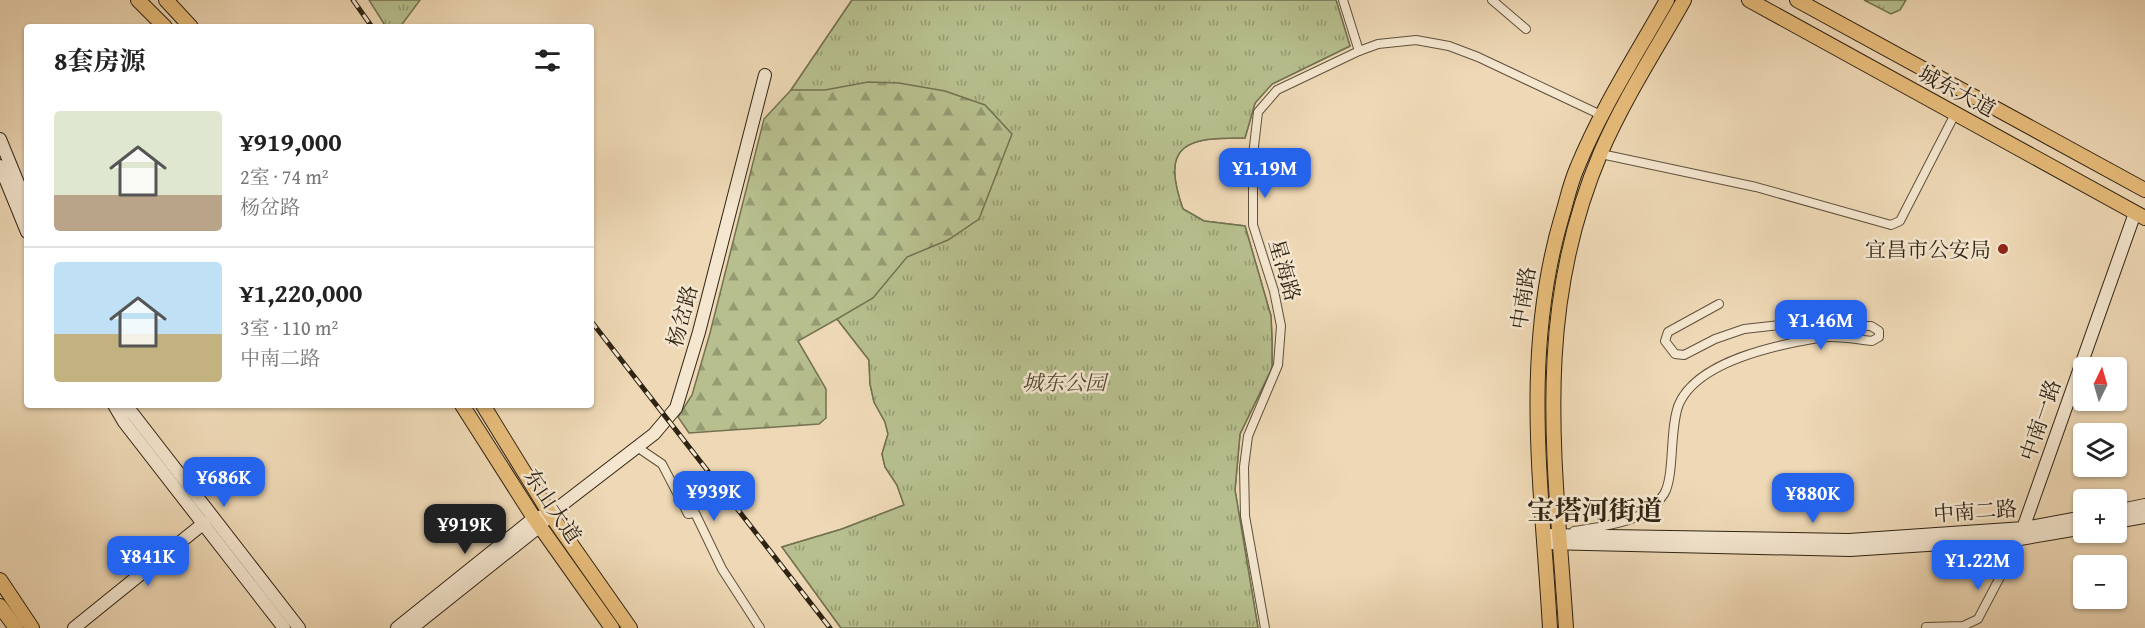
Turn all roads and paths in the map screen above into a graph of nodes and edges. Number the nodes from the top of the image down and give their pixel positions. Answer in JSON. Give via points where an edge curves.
{"nodes":[{"id":1,"x":138,"y":0,"type":"edge"},
{"id":2,"x":166,"y":0,"type":"edge"},
{"id":3,"x":1343,"y":0,"type":"edge"},
{"id":4,"x":1492,"y":0,"type":"edge"},
{"id":5,"x":1667,"y":0,"type":"edge"},
{"id":6,"x":1684,"y":0,"type":"edge"},
{"id":7,"x":1749,"y":0,"type":"edge"},
{"id":8,"x":1797,"y":0,"type":"edge"},
{"id":9,"x":162,"y":24,"type":"edge"},
{"id":10,"x":188,"y":24,"type":"edge"},
{"id":11,"x":1526,"y":29,"type":"dead end"},
{"id":12,"x":1359,"y":51,"type":"junction"},
{"id":13,"x":765,"y":75,"type":"dead end"},
{"id":14,"x":1955,"y":114,"type":"junction"},
{"id":15,"x":1601,"y":115,"type":"junction"},
{"id":16,"x":0,"y":139,"type":"edge"},
{"id":17,"x":1600,"y":154,"type":"junction"},
{"id":18,"x":0,"y":166,"type":"edge"},
{"id":19,"x":2144,"y":187,"type":"edge"},
{"id":20,"x":24,"y":198,"type":"edge"},
{"id":21,"x":2140,"y":216,"type":"edge"},
{"id":22,"x":24,"y":225,"type":"edge"},
{"id":23,"x":1719,"y":304,"type":"dead end"},
{"id":24,"x":116,"y":408,"type":"edge"},
{"id":25,"x":128,"y":408,"type":"edge"},
{"id":26,"x":464,"y":408,"type":"edge"},
{"id":27,"x":485,"y":408,"type":"edge"},
{"id":28,"x":637,"y":447,"type":"junction"},
{"id":29,"x":2145,"y":505,"type":"edge"},
{"id":30,"x":2127,"y":509,"type":"edge"},
{"id":31,"x":550,"y":514,"type":"junction"},
{"id":32,"x":2145,"y":517,"type":"edge"},
{"id":33,"x":2073,"y":520,"type":"edge"},
{"id":34,"x":2127,"y":520,"type":"edge"},
{"id":35,"x":537,"y":522,"type":"junction"},
{"id":36,"x":204,"y":524,"type":"junction"},
{"id":37,"x":2073,"y":529,"type":"edge"},
{"id":38,"x":2022,"y":533,"type":"junction"},
{"id":39,"x":1544,"y":539,"type":"junction"},
{"id":40,"x":1560,"y":539,"type":"junction"},
{"id":41,"x":0,"y":580,"type":"edge"},
{"id":42,"x":0,"y":606,"type":"edge"},
{"id":43,"x":1926,"y":627,"type":"edge"},
{"id":44,"x":16,"y":628,"type":"edge"},
{"id":45,"x":32,"y":628,"type":"edge"},
{"id":46,"x":74,"y":628,"type":"edge"},
{"id":47,"x":284,"y":628,"type":"edge"},
{"id":48,"x":299,"y":628,"type":"edge"},
{"id":49,"x":397,"y":628,"type":"edge"},
{"id":50,"x":412,"y":628,"type":"edge"},
{"id":51,"x":612,"y":628,"type":"edge"},
{"id":52,"x":630,"y":628,"type":"edge"},
{"id":53,"x":760,"y":628,"type":"edge"},
{"id":54,"x":1265,"y":628,"type":"edge"},
{"id":55,"x":1550,"y":628,"type":"edge"},
{"id":56,"x":1566,"y":628,"type":"edge"}],
"edges":[{"from":1,"to":9,"type":"main road"},
{"from":2,"to":10,"type":"main road"},
{"from":3,"to":12,"type":"street"},
{"from":4,"to":11,"type":"street"},
{"from":5,"to":15,"type":"main road","name":"中南路"},
{"from":6,"to":17,"type":"main road","name":"中南路"},
{"from":7,"to":14,"type":"main road","name":"城东大道"},
{"from":8,"to":19,"type":"main road","name":"城东大道"},
{"from":12,"to":15,"type":"street","name":"星海路","via":[[1397,40],[1449,46],[1537,82]]},
{"from":12,"to":54,"type":"street","name":"星海路","via":[[1277,90],[1258,112],[1253,155],[1253,225],[1281,326],[1278,364],[1248,436],[1244,467],[1245,516]]},
{"from":13,"to":28,"type":"main road","name":"杨岔路","via":[[676,408]]},
{"from":14,"to":17,"type":"street","via":[[1900,221],[1891,225],[1756,187]]},
{"from":14,"to":21,"type":"main road","name":"城东大道"},
{"from":15,"to":39,"type":"main road","name":"中南路","via":[[1576,171],[1553,249],[1541,312],[1536,414]]},
{"from":16,"to":20,"type":"main road"},
{"from":17,"to":40,"type":"main road","name":"中南路","via":[[1571,242],[1556,318],[1552,385]]},
{"from":18,"to":22,"type":"main road"},
{"from":21,"to":38,"type":"main road","name":"中南一路"},
{"from":23,"to":40,"type":"street","via":[[1668,332],[1665,341],[1675,354],[1684,355],[1744,329],[1780,326],[1871,326],[1879,331],[1879,337],[1872,341],[1820,337],[1735,358],[1709,371],[1691,386],[1679,404],[1665,492],[1652,507],[1625,522]]},
{"from":24,"to":36,"type":"main road"},
{"from":25,"to":48,"type":"main road"},
{"from":26,"to":35,"type":"main road","name":"东山大道"},
{"from":27,"to":31,"type":"main road","name":"东山大道"},
{"from":28,"to":31,"type":"main road","name":"杨岔路"},
{"from":28,"to":53,"type":"street","via":[[662,464],[688,514],[695,513],[722,569]]},
{"from":29,"to":30,"type":"main road"},
{"from":31,"to":35,"type":"main road","name":"杨岔路"},
{"from":31,"to":52,"type":"main road","name":"东山大道"},
{"from":32,"to":34,"type":"main road"},
{"from":33,"to":38,"type":"main road","name":"中南二路"},
{"from":35,"to":49,"type":"main road","name":"杨岔路"},
{"from":35,"to":50,"type":"main road","name":"杨岔路"},
{"from":35,"to":51,"type":"main road","name":"东山大道"},
{"from":36,"to":46,"type":"main road"},
{"from":36,"to":47,"type":"main road"},
{"from":37,"to":38,"type":"main road","name":"中南二路"},
{"from":38,"to":40,"type":"main road","name":"中南二路","via":[[1850,550]]},
{"from":38,"to":43,"type":"street","via":[[1978,619],[1963,626]]},
{"from":39,"to":40,"type":"main road","name":"中南二路"},
{"from":39,"to":55,"type":"main road","name":"中南路"},
{"from":40,"to":56,"type":"main road","name":"中南路"},
{"from":41,"to":45,"type":"main road"},
{"from":42,"to":44,"type":"main road"}]}
